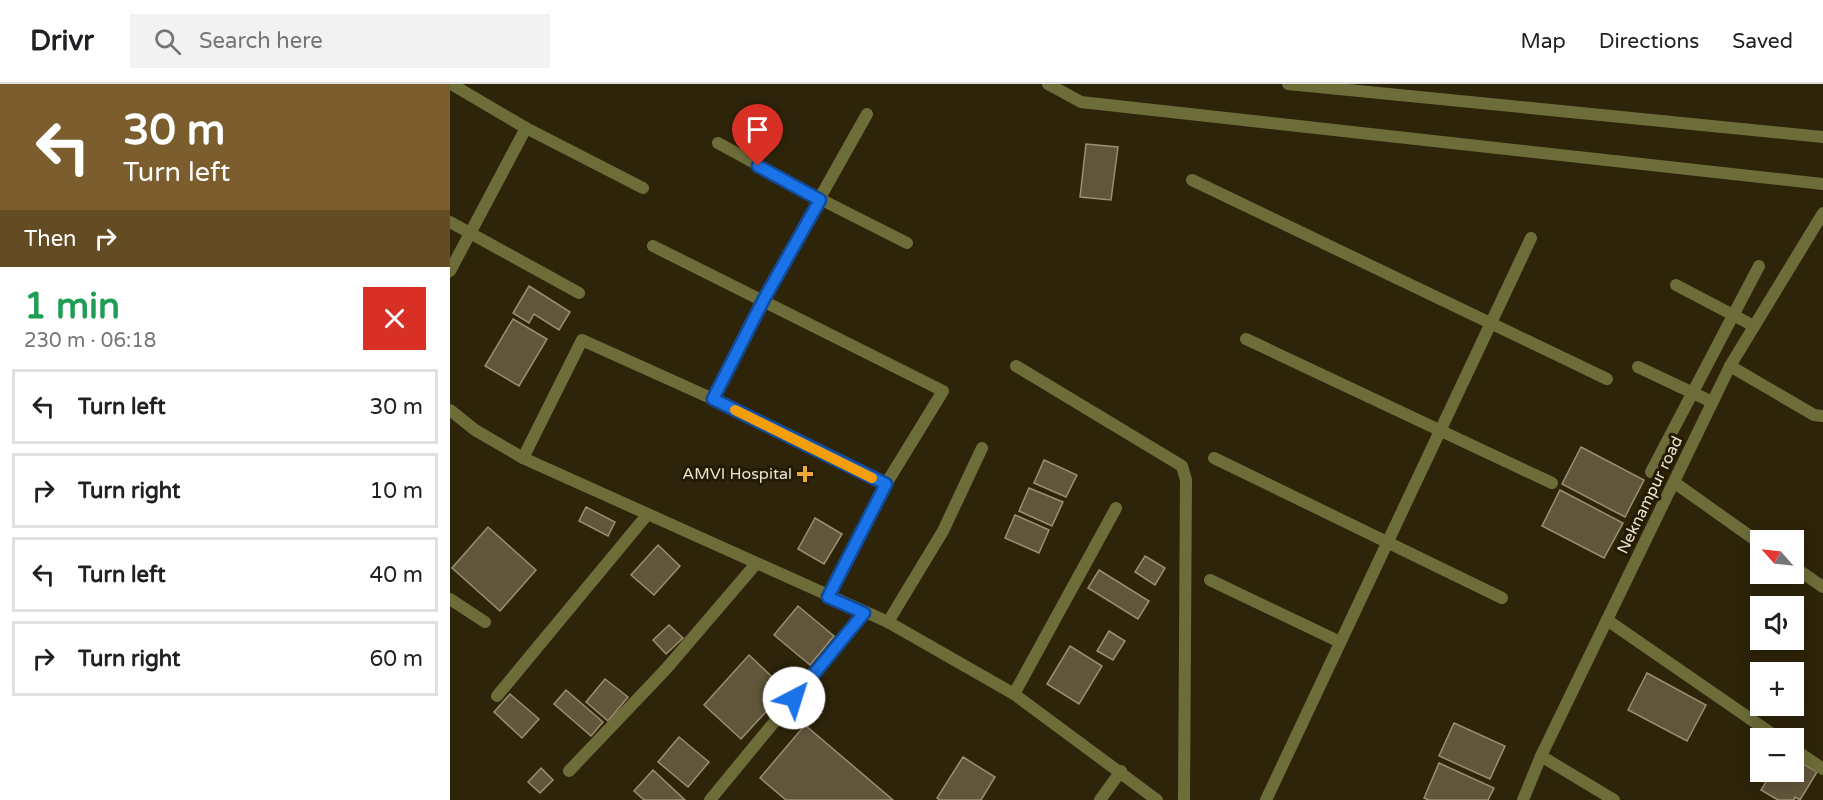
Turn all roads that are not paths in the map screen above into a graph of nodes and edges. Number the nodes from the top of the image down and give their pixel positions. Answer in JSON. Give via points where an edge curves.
{"nodes":[{"id":1,"x":451,"y":84,"type":"edge"},
{"id":2,"x":1048,"y":84,"type":"edge"},
{"id":3,"x":1288,"y":84,"type":"edge"},
{"id":4,"x":867,"y":114,"type":"dead end"},
{"id":5,"x":526,"y":128,"type":"junction"},
{"id":6,"x":1823,"y":137,"type":"edge"},
{"id":7,"x":718,"y":143,"type":"dead end"},
{"id":8,"x":1192,"y":180,"type":"dead end"},
{"id":9,"x":1823,"y":184,"type":"edge"},
{"id":10,"x":643,"y":188,"type":"dead end"},
{"id":11,"x":820,"y":200,"type":"junction"},
{"id":12,"x":1823,"y":213,"type":"edge"},
{"id":13,"x":450,"y":222,"type":"edge"},
{"id":14,"x":469,"y":232,"type":"junction"},
{"id":15,"x":1531,"y":238,"type":"dead end"},
{"id":16,"x":907,"y":243,"type":"dead end"},
{"id":17,"x":653,"y":246,"type":"dead end"},
{"id":18,"x":1759,"y":266,"type":"dead end"},
{"id":19,"x":450,"y":271,"type":"edge"},
{"id":20,"x":1676,"y":285,"type":"dead end"},
{"id":21,"x":579,"y":293,"type":"dead end"},
{"id":22,"x":764,"y":299,"type":"junction"},
{"id":23,"x":1733,"y":315,"type":"junction"},
{"id":24,"x":1489,"y":325,"type":"junction"},
{"id":25,"x":1754,"y":326,"type":"junction"},
{"id":26,"x":1246,"y":339,"type":"dead end"},
{"id":27,"x":1016,"y":366,"type":"dead end"},
{"id":28,"x":1730,"y":366,"type":"junction"},
{"id":29,"x":1638,"y":367,"type":"dead end"},
{"id":30,"x":1607,"y":379,"type":"dead end"},
{"id":31,"x":1692,"y":393,"type":"junction"},
{"id":32,"x":713,"y":399,"type":"junction"},
{"id":33,"x":1712,"y":402,"type":"junction"},
{"id":34,"x":450,"y":411,"type":"edge"},
{"id":35,"x":1823,"y":416,"type":"edge"},
{"id":36,"x":1440,"y":429,"type":"junction"},
{"id":37,"x":982,"y":448,"type":"dead end"},
{"id":38,"x":523,"y":458,"type":"junction"},
{"id":39,"x":1214,"y":458,"type":"dead end"},
{"id":40,"x":1651,"y":472,"type":"dead end"},
{"id":41,"x":1552,"y":483,"type":"dead end"},
{"id":42,"x":1674,"y":483,"type":"junction"},
{"id":43,"x":886,"y":484,"type":"junction"},
{"id":44,"x":1116,"y":508,"type":"dead end"},
{"id":45,"x":647,"y":515,"type":"junction"},
{"id":46,"x":1750,"y":536,"type":"edge"},
{"id":47,"x":1388,"y":542,"type":"junction"},
{"id":48,"x":755,"y":565,"type":"junction"},
{"id":49,"x":1804,"y":574,"type":"edge"},
{"id":50,"x":1210,"y":580,"type":"dead end"},
{"id":51,"x":1823,"y":587,"type":"edge"},
{"id":52,"x":828,"y":597,"type":"junction"},
{"id":53,"x":1502,"y":598,"type":"dead end"},
{"id":54,"x":450,"y":599,"type":"edge"},
{"id":55,"x":864,"y":613,"type":"junction"},
{"id":56,"x":1608,"y":620,"type":"junction"},
{"id":57,"x":485,"y":622,"type":"dead end"},
{"id":58,"x":888,"y":622,"type":"junction"},
{"id":59,"x":1340,"y":642,"type":"junction"},
{"id":60,"x":1014,"y":694,"type":"junction"},
{"id":61,"x":497,"y":696,"type":"dead end"},
{"id":62,"x":1764,"y":728,"type":"edge"},
{"id":63,"x":1541,"y":756,"type":"junction"},
{"id":64,"x":1804,"y":756,"type":"edge"},
{"id":65,"x":1823,"y":769,"type":"edge"},
{"id":66,"x":569,"y":771,"type":"dead end"},
{"id":67,"x":1121,"y":771,"type":"junction"},
{"id":68,"x":710,"y":800,"type":"edge"},
{"id":69,"x":1100,"y":800,"type":"edge"},
{"id":70,"x":1157,"y":800,"type":"edge"},
{"id":71,"x":1184,"y":800,"type":"edge"},
{"id":72,"x":1266,"y":800,"type":"edge"},
{"id":73,"x":1523,"y":800,"type":"edge"},
{"id":74,"x":1614,"y":800,"type":"edge"}],
"edges":[{"from":1,"to":5,"type":"street"},
{"from":2,"to":9,"type":"street","via":[[1081,102]]},
{"from":3,"to":6,"type":"street"},
{"from":4,"to":11,"type":"street"},
{"from":5,"to":10,"type":"street"},
{"from":5,"to":14,"type":"street"},
{"from":7,"to":11,"type":"street"},
{"from":8,"to":24,"type":"street"},
{"from":11,"to":16,"type":"street"},
{"from":11,"to":22,"type":"street"},
{"from":12,"to":25,"type":"street","name":"Neknampur road"},
{"from":13,"to":14,"type":"street"},
{"from":14,"to":19,"type":"street"},
{"from":14,"to":21,"type":"street"},
{"from":15,"to":24,"type":"street"},
{"from":17,"to":22,"type":"street"},
{"from":18,"to":23,"type":"street"},
{"from":20,"to":23,"type":"street"},
{"from":22,"to":32,"type":"street"},
{"from":22,"to":43,"type":"street","via":[[943,391]]},
{"from":23,"to":25,"type":"street"},
{"from":23,"to":31,"type":"street"},
{"from":24,"to":30,"type":"street"},
{"from":24,"to":36,"type":"street"},
{"from":25,"to":28,"type":"street","name":"Neknampur road"},
{"from":26,"to":36,"type":"street"},
{"from":27,"to":71,"type":"street","via":[[1182,466],[1186,480]]},
{"from":28,"to":33,"type":"street","name":"Neknampur road"},
{"from":28,"to":35,"type":"street","via":[[1814,415]]},
{"from":29,"to":31,"type":"street"},
{"from":31,"to":33,"type":"street"},
{"from":31,"to":40,"type":"street"},
{"from":32,"to":38,"type":"street","via":[[582,340]]},
{"from":32,"to":43,"type":"street"},
{"from":33,"to":42,"type":"street","name":"Neknampur road"},
{"from":34,"to":38,"type":"street"},
{"from":36,"to":41,"type":"street"},
{"from":36,"to":47,"type":"street"},
{"from":37,"to":58,"type":"street","via":[[943,531]]},
{"from":38,"to":45,"type":"street"},
{"from":39,"to":47,"type":"street"},
{"from":42,"to":46,"type":"street"},
{"from":42,"to":56,"type":"street","name":"Neknampur road"},
{"from":43,"to":52,"type":"street"},
{"from":44,"to":60,"type":"street"},
{"from":45,"to":48,"type":"street"},
{"from":45,"to":61,"type":"street"},
{"from":47,"to":53,"type":"street"},
{"from":47,"to":59,"type":"street"},
{"from":48,"to":52,"type":"street"},
{"from":48,"to":66,"type":"street","via":[[666,669]]},
{"from":49,"to":51,"type":"street"},
{"from":50,"to":59,"type":"street"},
{"from":52,"to":55,"type":"street"},
{"from":54,"to":57,"type":"street"},
{"from":55,"to":58,"type":"street"},
{"from":55,"to":68,"type":"street"},
{"from":56,"to":62,"type":"street"},
{"from":56,"to":63,"type":"street","name":"Neknampur road"},
{"from":58,"to":60,"type":"street"},
{"from":59,"to":72,"type":"street"},
{"from":60,"to":67,"type":"street"},
{"from":63,"to":73,"type":"street","name":"Neknampur road"},
{"from":63,"to":74,"type":"street"},
{"from":64,"to":65,"type":"street"},
{"from":67,"to":69,"type":"street"},
{"from":67,"to":70,"type":"street"}]}
